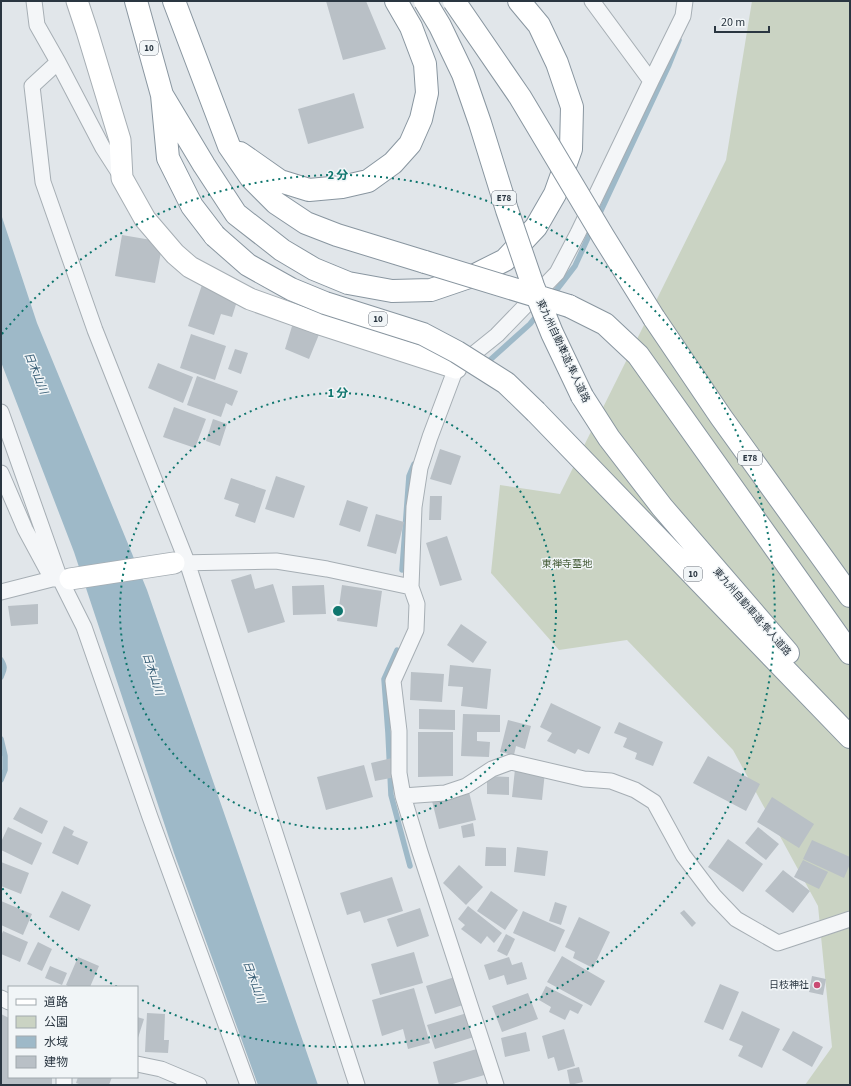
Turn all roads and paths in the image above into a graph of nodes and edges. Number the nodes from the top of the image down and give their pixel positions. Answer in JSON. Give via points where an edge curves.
{"nodes":[{"id":1,"x":34,"y":1,"type":"edge"},
{"id":2,"x":77,"y":1,"type":"edge"},
{"id":3,"x":136,"y":1,"type":"edge"},
{"id":4,"x":174,"y":1,"type":"edge"},
{"id":5,"x":396,"y":1,"type":"edge"},
{"id":6,"x":425,"y":1,"type":"edge"},
{"id":7,"x":454,"y":1,"type":"edge"},
{"id":8,"x":519,"y":1,"type":"edge"},
{"id":9,"x":592,"y":1,"type":"edge"},
{"id":10,"x":685,"y":1,"type":"edge"},
{"id":11,"x":58,"y":62,"type":"junction"},
{"id":12,"x":651,"y":81,"type":"junction"},
{"id":13,"x":162,"y":95,"type":"junction"},
{"id":14,"x":229,"y":146,"type":"junction"},
{"id":15,"x":122,"y":178,"type":"junction"},
{"id":16,"x":456,"y":368,"type":"junction"},
{"id":17,"x":1,"y":412,"type":"edge"},
{"id":18,"x":1,"y":473,"type":"edge"},
{"id":19,"x":180,"y":563,"type":"junction"},
{"id":20,"x":61,"y":579,"type":"junction"},
{"id":21,"x":410,"y":587,"type":"junction"},
{"id":22,"x":1,"y":592,"type":"edge"},
{"id":23,"x":850,"y":596,"type":"edge"},
{"id":24,"x":850,"y":653,"type":"edge"},
{"id":25,"x":850,"y":726,"type":"edge"},
{"id":26,"x":850,"y":737,"type":"edge"},
{"id":27,"x":403,"y":796,"type":"junction"},
{"id":28,"x":850,"y":919,"type":"edge"},
{"id":29,"x":138,"y":1064,"type":"edge"},
{"id":30,"x":199,"y":1085,"type":"edge"},
{"id":31,"x":248,"y":1085,"type":"edge"},
{"id":32,"x":357,"y":1085,"type":"edge"},
{"id":33,"x":496,"y":1085,"type":"edge"}],
"edges":[{"from":1,"to":11,"type":"street","via":[[37,24]]},
{"from":2,"to":15,"type":"street","via":[[120,140]]},
{"from":3,"to":13,"type":"highway","number":"10"},
{"from":4,"to":14,"type":"highway"},
{"from":5,"to":14,"type":"highway","via":[[411,27],[425,64],[427,93],[421,119],[410,144],[393,164],[368,181],[342,187],[309,190],[280,181]]},
{"from":6,"to":25,"type":"highway","name":"東九州自動車道;隼人道路","number":"E78","bridge":true,"via":[[463,74],[533,286],[582,396],[609,438],[662,507]]},
{"from":7,"to":23,"type":"highway","number":"E78","bridge":true,"via":[[520,97],[654,318],[721,417]]},
{"from":8,"to":13,"type":"highway","via":[[539,25],[557,63],[572,107],[571,149],[555,194],[536,226],[505,260],[475,275],[431,290],[392,291],[348,283],[314,269],[282,250],[236,214]]},
{"from":9,"to":12,"type":"street"},
{"from":10,"to":12,"type":"street","via":[[683,16]]},
{"from":11,"to":15,"type":"street","via":[[103,148]]},
{"from":11,"to":19,"type":"street","via":[[32,86],[43,182]]},
{"from":12,"to":16,"type":"street","via":[[557,273],[497,335]]},
{"from":13,"to":26,"type":"highway","number":"10","bridge":true,"via":[[168,158],[192,206],[215,236],[248,265],[291,289],[423,334],[458,352],[506,383]]},
{"from":14,"to":24,"type":"highway","bridge":true,"via":[[251,178],[276,202],[306,223],[337,235],[569,306],[605,324],[638,355]]},
{"from":15,"to":16,"type":"street","via":[[145,219],[175,254],[190,267],[250,299]]},
{"from":16,"to":21,"type":"street","via":[[420,468],[414,507]]},
{"from":17,"to":20,"type":"street"},
{"from":18,"to":20,"type":"street","via":[[25,529]]},
{"from":19,"to":20,"type":"street"},
{"from":19,"to":21,"type":"street","via":[[276,561]]},
{"from":19,"to":32,"type":"street"},
{"from":20,"to":22,"type":"street"},
{"from":20,"to":31,"type":"street","via":[[84,627]]},
{"from":21,"to":27,"type":"street","via":[[416,604],[416,630],[393,681]]},
{"from":27,"to":28,"type":"street","via":[[445,793],[466,786],[492,769],[511,762],[584,779],[611,781],[635,790],[654,802],[683,855],[714,896],[736,919],[778,943]]},
{"from":27,"to":33,"type":"street"},
{"from":29,"to":30,"type":"street"}]}
